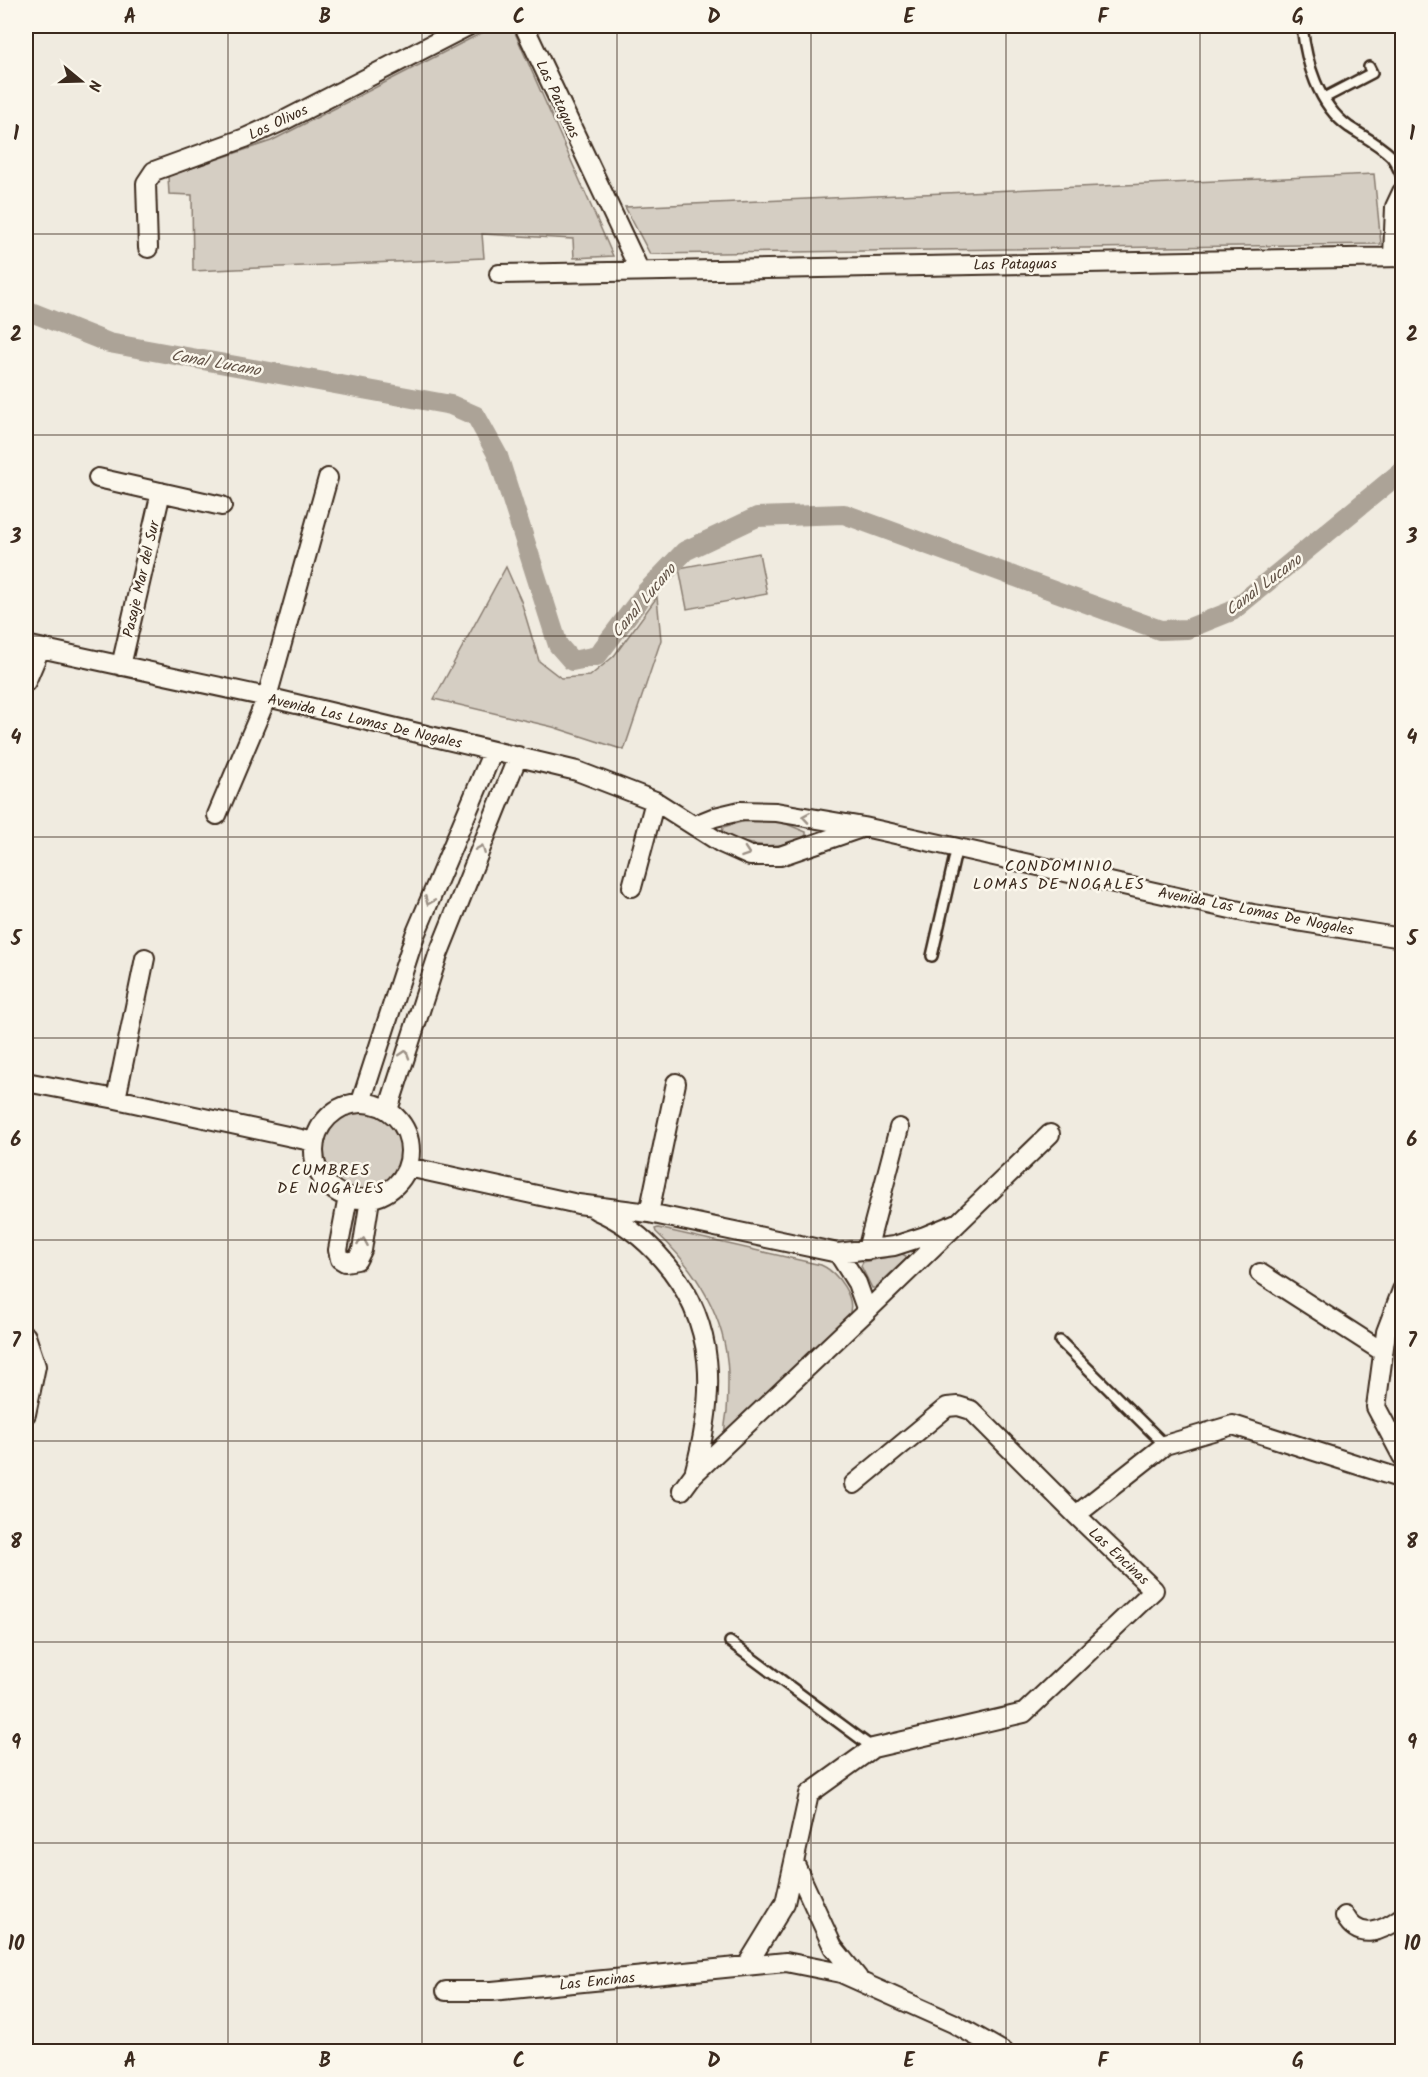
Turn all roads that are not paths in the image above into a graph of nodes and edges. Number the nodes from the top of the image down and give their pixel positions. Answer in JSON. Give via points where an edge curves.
{"nodes":[{"id":1,"x":468,"y":26,"type":"edge"},
{"id":2,"x":524,"y":26,"type":"edge"},
{"id":3,"x":1302,"y":26,"type":"edge"},
{"id":4,"x":1369,"y":67,"type":"dead end"},
{"id":5,"x":1324,"y":98,"type":"junction"},
{"id":6,"x":1402,"y":176,"type":"edge"},
{"id":7,"x":1402,"y":192,"type":"edge"},
{"id":8,"x":148,"y":248,"type":"dead end"},
{"id":9,"x":1398,"y":256,"type":"edge"},
{"id":10,"x":637,"y":271,"type":"junction"},
{"id":11,"x":499,"y":274,"type":"dead end"},
{"id":12,"x":98,"y":478,"type":"dead end"},
{"id":13,"x":328,"y":478,"type":"dead end"},
{"id":14,"x":161,"y":492,"type":"junction"},
{"id":15,"x":222,"y":506,"type":"dead end"},
{"id":16,"x":33,"y":647,"type":"edge"},
{"id":17,"x":121,"y":666,"type":"junction"},
{"id":18,"x":26,"y":682,"type":"edge"},
{"id":19,"x":267,"y":697,"type":"junction"},
{"id":20,"x":493,"y":751,"type":"junction"},
{"id":21,"x":518,"y":756,"type":"junction"},
{"id":22,"x":655,"y":801,"type":"junction"},
{"id":23,"x":217,"y":815,"type":"dead end"},
{"id":24,"x":695,"y":825,"type":"junction"},
{"id":25,"x":864,"y":826,"type":"junction"},
{"id":26,"x":957,"y":847,"type":"junction"},
{"id":27,"x":442,"y":871,"type":"junction"},
{"id":28,"x":468,"y":881,"type":"junction"},
{"id":29,"x":632,"y":887,"type":"dead end"},
{"id":30,"x":1402,"y":938,"type":"edge"},
{"id":31,"x":932,"y":956,"type":"dead end"},
{"id":32,"x":145,"y":958,"type":"dead end"},
{"id":33,"x":400,"y":980,"type":"junction"},
{"id":34,"x":426,"y":989,"type":"junction"},
{"id":35,"x":26,"y":1082,"type":"edge"},
{"id":36,"x":676,"y":1083,"type":"dead end"},
{"id":37,"x":116,"y":1099,"type":"junction"},
{"id":38,"x":362,"y":1102,"type":"junction"},
{"id":39,"x":388,"y":1110,"type":"junction"},
{"id":40,"x":899,"y":1128,"type":"dead end"},
{"id":41,"x":1050,"y":1134,"type":"dead end"},
{"id":42,"x":315,"y":1142,"type":"junction"},
{"id":43,"x":408,"y":1167,"type":"junction"},
{"id":44,"x":348,"y":1197,"type":"junction"},
{"id":45,"x":370,"y":1199,"type":"junction"},
{"id":46,"x":578,"y":1204,"type":"junction"},
{"id":47,"x":649,"y":1213,"type":"junction"},
{"id":48,"x":959,"y":1222,"type":"junction"},
{"id":49,"x":867,"y":1250,"type":"junction"},
{"id":50,"x":838,"y":1253,"type":"junction"},
{"id":51,"x":1260,"y":1273,"type":"dead end"},
{"id":52,"x":1402,"y":1290,"type":"edge"},
{"id":53,"x":867,"y":1311,"type":"junction"},
{"id":54,"x":26,"y":1336,"type":"edge"},
{"id":55,"x":1060,"y":1341,"type":"dead end"},
{"id":56,"x":1383,"y":1352,"type":"junction"},
{"id":57,"x":26,"y":1414,"type":"edge"},
{"id":58,"x":1165,"y":1445,"type":"junction"},
{"id":59,"x":1402,"y":1456,"type":"edge"},
{"id":60,"x":693,"y":1475,"type":"junction"},
{"id":61,"x":1402,"y":1479,"type":"edge"},
{"id":62,"x":855,"y":1484,"type":"dead end"},
{"id":63,"x":682,"y":1490,"type":"dead end"},
{"id":64,"x":1076,"y":1515,"type":"junction"},
{"id":65,"x":730,"y":1642,"type":"dead end"},
{"id":66,"x":873,"y":1748,"type":"junction"},
{"id":67,"x":794,"y":1862,"type":"junction"},
{"id":68,"x":1345,"y":1916,"type":"dead end"},
{"id":69,"x":1402,"y":1917,"type":"edge"},
{"id":70,"x":747,"y":1965,"type":"junction"},
{"id":71,"x":861,"y":1982,"type":"junction"},
{"id":72,"x":446,"y":1991,"type":"dead end"},
{"id":73,"x":1004,"y":2052,"type":"edge"}],
"edges":[{"from":1,"to":8,"type":"street","name":"Los Olivos","via":[[285,120],[154,171],[146,183]]},
{"from":2,"to":10,"type":"street","name":"Las Pataguas"},
{"from":3,"to":5,"type":"lane","via":[[1308,62]]},
{"from":4,"to":5,"type":"lane","via":[[1372,73]]},
{"from":5,"to":6,"type":"lane","via":[[1337,117],[1392,157]]},
{"from":7,"to":9,"type":"street","via":[[1395,207]]},
{"from":9,"to":10,"type":"street","name":"Las Pataguas"},
{"from":10,"to":11,"type":"street","name":"Las Pataguas"},
{"from":12,"to":14,"type":"street"},
{"from":13,"to":19,"type":"street"},
{"from":14,"to":15,"type":"street"},
{"from":14,"to":17,"type":"street","name":"Pasaje Mar del Sur"},
{"from":16,"to":17,"type":"street","name":"Avenida Las Lomas De Nogales"},
{"from":16,"to":18,"type":"street"},
{"from":17,"to":19,"type":"street","name":"Avenida Las Lomas De Nogales"},
{"from":19,"to":20,"type":"street","name":"Avenida Las Lomas De Nogales"},
{"from":19,"to":23,"type":"street"},
{"from":20,"to":21,"type":"street","name":"Avenida Las Lomas De Nogales"},
{"from":20,"to":27,"type":"street"},
{"from":21,"to":22,"type":"street","name":"Avenida Las Lomas De Nogales","via":[[593,776]]},
{"from":28,"to":21,"type":"street","one_way":true},
{"from":22,"to":24,"type":"street","name":"Avenida Las Lomas De Nogales"},
{"from":22,"to":29,"type":"street"},
{"from":25,"to":24,"type":"street","name":"Avenida Las Lomas De Nogales","one_way":true,"via":[[776,812],[740,812]]},
{"from":24,"to":25,"type":"street","name":"Avenida Las Lomas De Nogales","one_way":true,"via":[[750,856],[780,856]]},
{"from":25,"to":26,"type":"street","name":"Avenida Las Lomas De Nogales"},
{"from":26,"to":30,"type":"street","name":"Avenida Las Lomas De Nogales","via":[[1253,914]]},
{"from":26,"to":31,"type":"lane"},
{"from":27,"to":28,"type":"street"},
{"from":27,"to":33,"type":"street","one_way":true},
{"from":28,"to":34,"type":"street"},
{"from":32,"to":37,"type":"street"},
{"from":33,"to":34,"type":"street"},
{"from":33,"to":38,"type":"street"},
{"from":39,"to":34,"type":"street","one_way":true},
{"from":35,"to":37,"type":"street"},
{"from":36,"to":47,"type":"street"},
{"from":37,"to":42,"type":"street"},
{"from":38,"to":39,"type":"street"},
{"from":38,"to":42,"type":"street","via":[[335,1111],[322,1125]]},
{"from":39,"to":43,"type":"street","via":[[406,1130],[411,1149]]},
{"from":40,"to":49,"type":"street"},
{"from":41,"to":48,"type":"street"},
{"from":42,"to":44,"type":"street","via":[[315,1160],[321,1176]]},
{"from":43,"to":45,"type":"street","via":[[393,1188]]},
{"from":43,"to":46,"type":"street"},
{"from":44,"to":45,"type":"street"},
{"from":44,"to":45,"type":"street","one_way":true,"via":[[338,1250],[345,1262],[357,1260],[362,1250]]},
{"from":46,"to":47,"type":"street"},
{"from":46,"to":60,"type":"street","via":[[613,1218],[642,1239],[679,1279],[694,1307],[705,1340],[709,1378],[706,1420]]},
{"from":47,"to":50,"type":"street"},
{"from":48,"to":49,"type":"street","via":[[894,1246]]},
{"from":48,"to":53,"type":"street"},
{"from":49,"to":50,"type":"street"},
{"from":50,"to":53,"type":"street","via":[[857,1283]]},
{"from":51,"to":56,"type":"street"},
{"from":52,"to":56,"type":"street"},
{"from":53,"to":60,"type":"street"},
{"from":54,"to":57,"type":"street","via":[[36,1366]]},
{"from":55,"to":58,"type":"lane"},
{"from":56,"to":59,"type":"street","via":[[1376,1407]]},
{"from":58,"to":61,"type":"street","name":"Las Encinas","via":[[1233,1425]]},
{"from":58,"to":64,"type":"street","name":"Las Encinas"},
{"from":60,"to":63,"type":"street"},
{"from":62,"to":64,"type":"street","via":[[947,1407],[958,1406],[971,1410]]},
{"from":64,"to":66,"type":"street","name":"Las Encinas","via":[[1154,1590],[1024,1713]]},
{"from":65,"to":66,"type":"lane"},
{"from":66,"to":67,"type":"street","name":"Las Encinas","via":[[809,1794]]},
{"from":67,"to":70,"type":"street","name":"Las Encinas","via":[[785,1903]]},
{"from":67,"to":71,"type":"street","name":"Las Encinas","via":[[833,1947]]},
{"from":68,"to":69,"type":"street","via":[[1361,1932],[1378,1931]]},
{"from":70,"to":71,"type":"street","name":"Las Encinas","via":[[786,1962],[841,1973]]},
{"from":70,"to":72,"type":"street","name":"Las Encinas","via":[[492,1991]]},
{"from":71,"to":73,"type":"street","name":"Las Encinas","via":[[953,2023]]}]}
